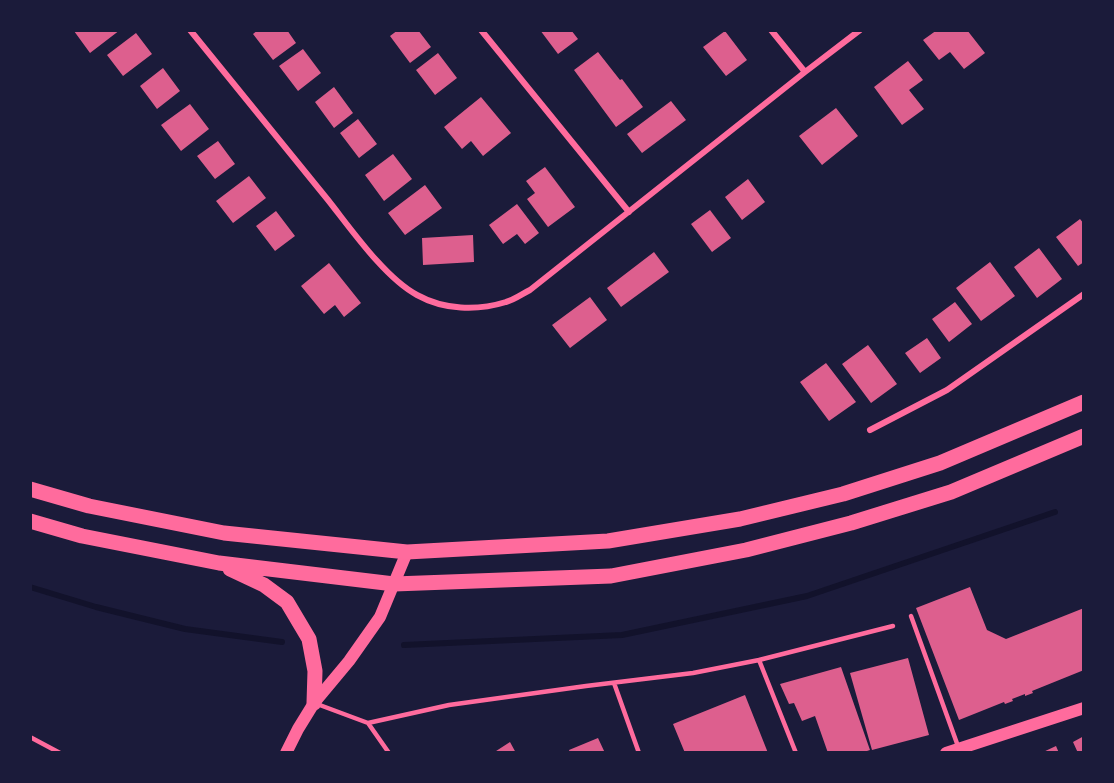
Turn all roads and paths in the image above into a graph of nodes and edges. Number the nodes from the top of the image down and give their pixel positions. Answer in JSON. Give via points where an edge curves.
{"nodes":[{"id":1,"x":190,"y":30,"type":"edge"},
{"id":2,"x":482,"y":30,"type":"edge"},
{"id":3,"x":771,"y":30,"type":"edge"},
{"id":4,"x":860,"y":30,"type":"edge"},
{"id":5,"x":805,"y":72,"type":"junction"},
{"id":6,"x":629,"y":212,"type":"junction"},
{"id":7,"x":1084,"y":294,"type":"edge"},
{"id":8,"x":1084,"y":402,"type":"edge"},
{"id":9,"x":870,"y":430,"type":"dead end"},
{"id":10,"x":1084,"y":436,"type":"edge"},
{"id":11,"x":30,"y":489,"type":"edge"},
{"id":12,"x":30,"y":521,"type":"edge"},
{"id":13,"x":407,"y":552,"type":"junction"},
{"id":14,"x":219,"y":563,"type":"junction"},
{"id":15,"x":394,"y":584,"type":"junction"},
{"id":16,"x":911,"y":616,"type":"dead end"},
{"id":17,"x":893,"y":626,"type":"dead end"},
{"id":18,"x":759,"y":660,"type":"junction"},
{"id":19,"x":614,"y":683,"type":"junction"},
{"id":20,"x":314,"y":703,"type":"junction"},
{"id":21,"x":1084,"y":708,"type":"edge"},
{"id":22,"x":368,"y":723,"type":"junction"},
{"id":23,"x":30,"y":737,"type":"edge"},
{"id":24,"x":958,"y":749,"type":"junction"},
{"id":25,"x":60,"y":753,"type":"edge"},
{"id":26,"x":286,"y":753,"type":"edge"},
{"id":27,"x":389,"y":753,"type":"edge"},
{"id":28,"x":639,"y":753,"type":"edge"},
{"id":29,"x":796,"y":753,"type":"edge"},
{"id":30,"x":946,"y":753,"type":"edge"}],
"edges":[{"from":1,"to":6,"type":"street","via":[[361,242],[392,277],[417,295],[444,306],[463,308],[507,302],[530,291]]},
{"from":2,"to":6,"type":"street"},
{"from":3,"to":5,"type":"street"},
{"from":4,"to":5,"type":"street"},
{"from":5,"to":6,"type":"street"},
{"from":7,"to":9,"type":"street","via":[[947,390]]},
{"from":8,"to":13,"type":"main road","via":[[940,463],[843,494],[740,519],[608,541]]},
{"from":10,"to":15,"type":"main road","via":[[951,492],[746,550],[611,576]]},
{"from":11,"to":13,"type":"main road","via":[[89,506],[224,533]]},
{"from":12,"to":14,"type":"main road","via":[[82,536]]},
{"from":13,"to":15,"type":"main road"},
{"from":14,"to":15,"type":"main road"},
{"from":14,"to":20,"type":"main road","via":[[264,585],[287,602],[309,639],[315,671]]},
{"from":15,"to":20,"type":"main road","via":[[380,617]]},
{"from":16,"to":24,"type":"lane"},
{"from":17,"to":18,"type":"lane"},
{"from":18,"to":19,"type":"lane"},
{"from":18,"to":29,"type":"lane"},
{"from":19,"to":22,"type":"lane","via":[[449,705]]},
{"from":19,"to":28,"type":"lane"},
{"from":20,"to":22,"type":"lane"},
{"from":20,"to":26,"type":"main road"},
{"from":21,"to":24,"type":"main road"},
{"from":22,"to":27,"type":"lane"},
{"from":23,"to":25,"type":"lane"},
{"from":24,"to":30,"type":"main road"}]}
